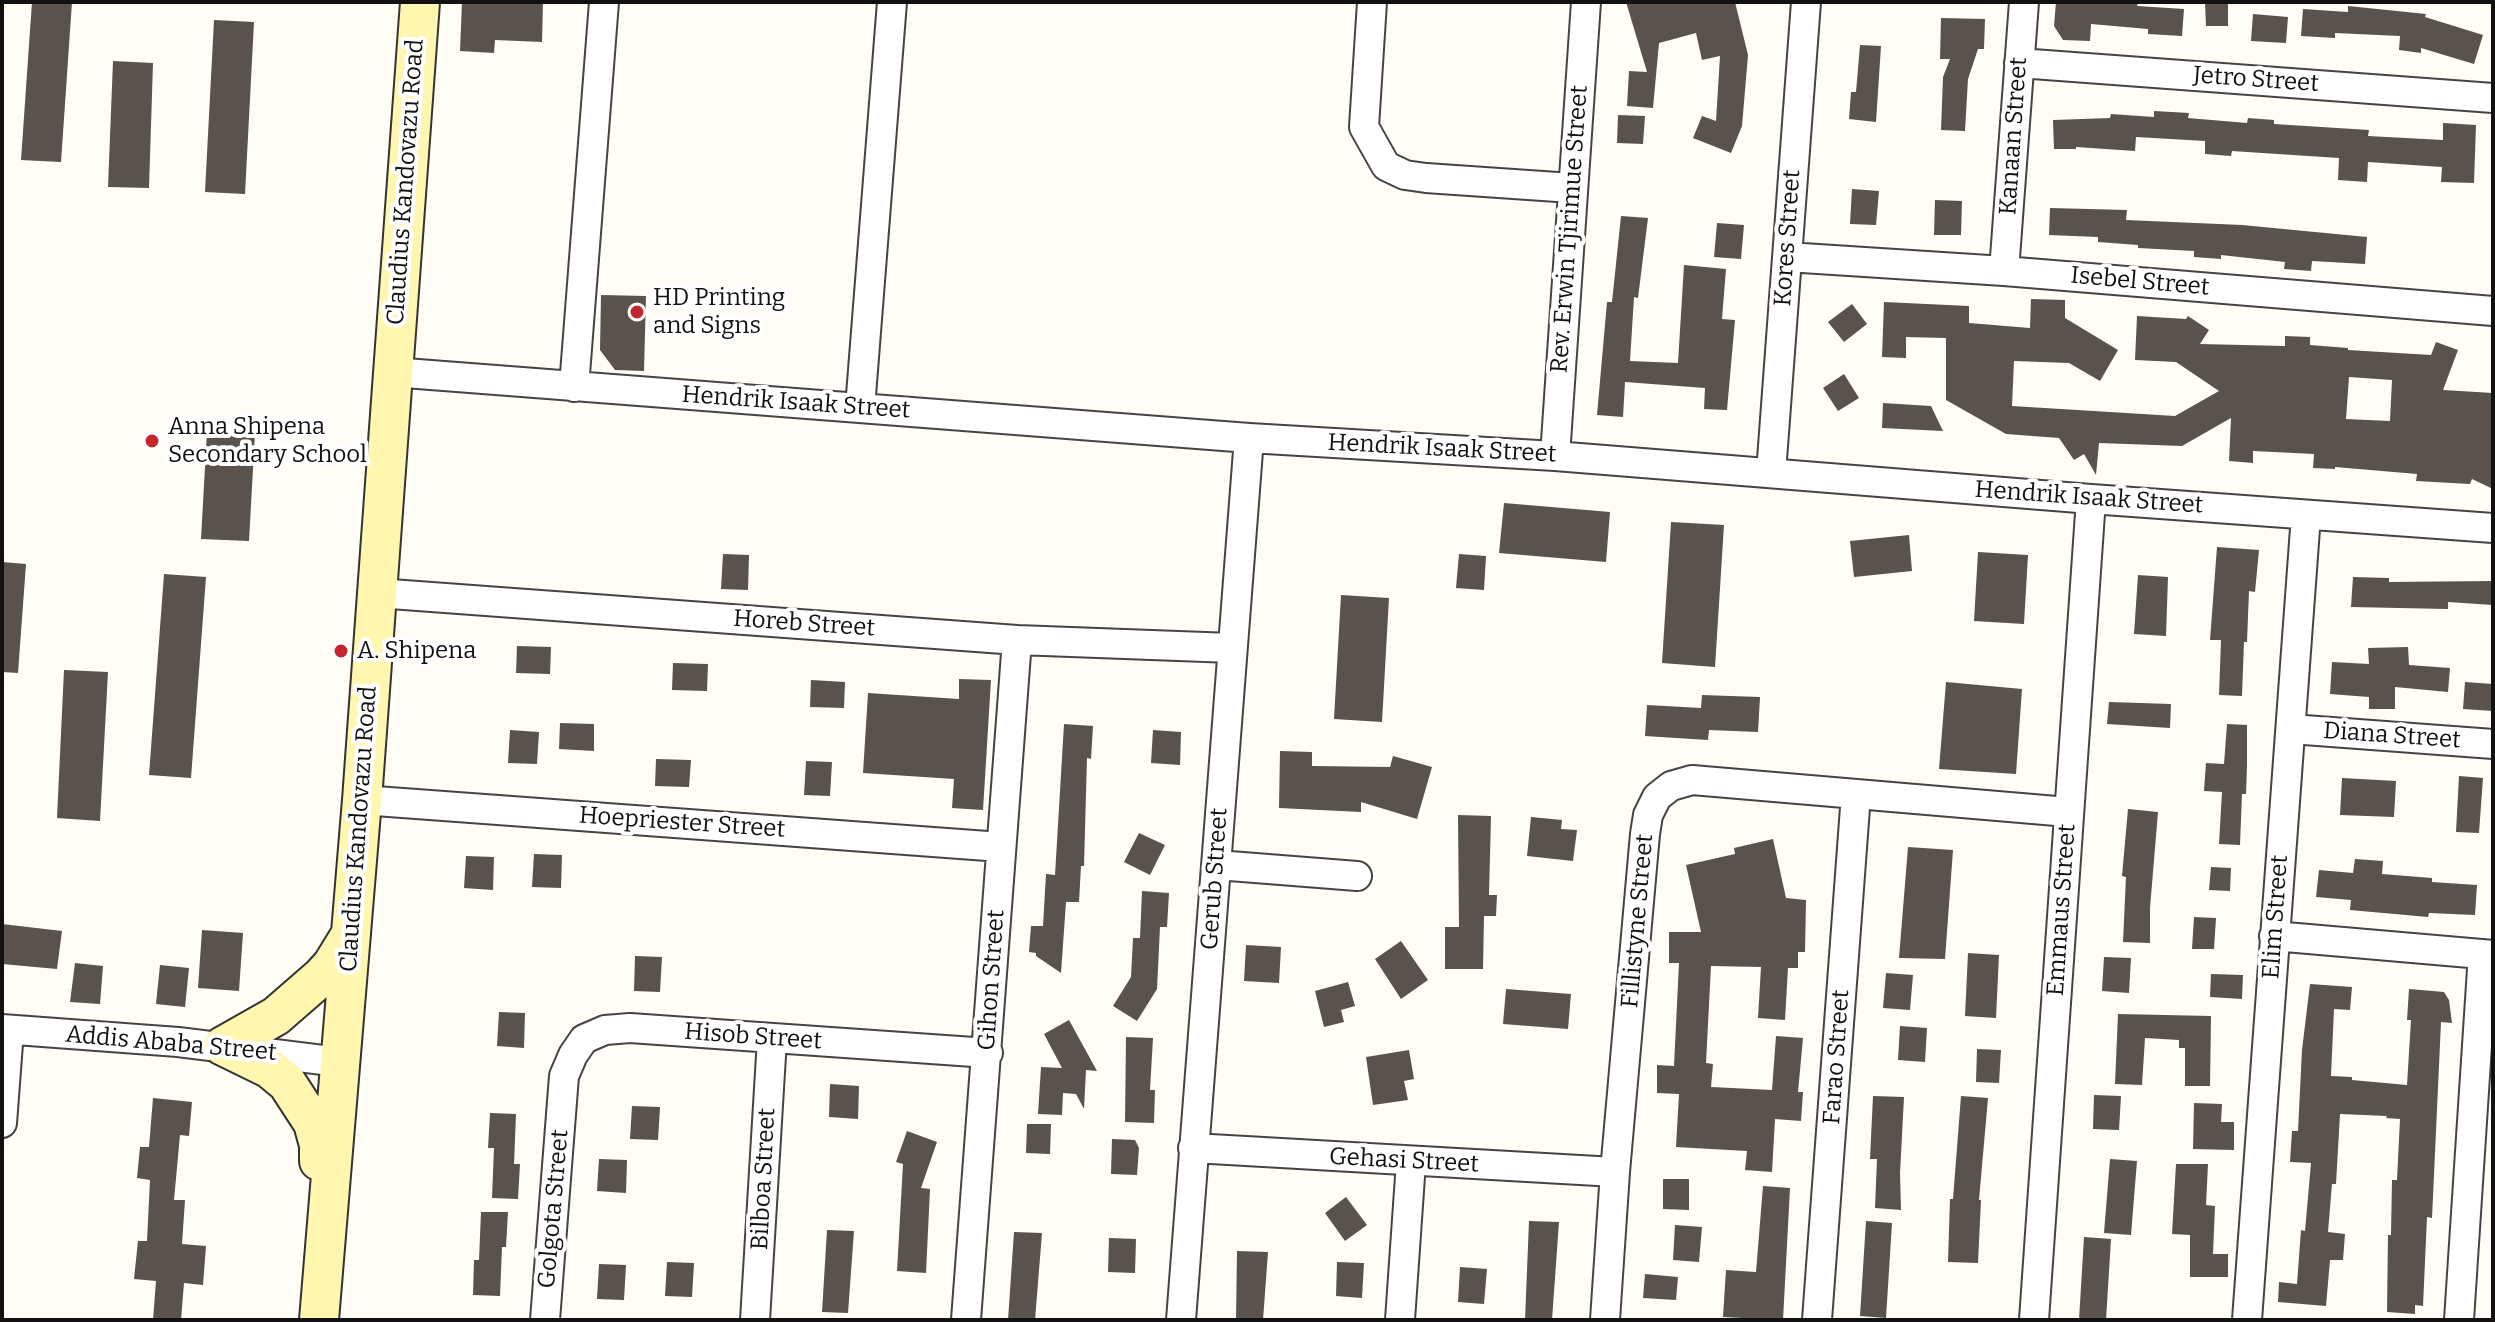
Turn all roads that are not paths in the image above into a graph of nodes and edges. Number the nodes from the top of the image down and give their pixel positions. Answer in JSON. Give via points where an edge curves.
{"nodes":[{"id":1,"x":420,"y":2,"type":"edge"},
{"id":2,"x":604,"y":2,"type":"edge"},
{"id":3,"x":892,"y":2,"type":"edge"},
{"id":4,"x":1372,"y":2,"type":"edge"},
{"id":5,"x":1586,"y":2,"type":"edge"},
{"id":6,"x":1806,"y":2,"type":"edge"},
{"id":7,"x":2024,"y":2,"type":"edge"},
{"id":8,"x":2019,"y":63,"type":"junction"},
{"id":9,"x":2493,"y":98,"type":"edge"},
{"id":10,"x":1572,"y":188,"type":"junction"},
{"id":11,"x":1787,"y":257,"type":"junction"},
{"id":12,"x":2004,"y":271,"type":"junction"},
{"id":13,"x":2493,"y":311,"type":"edge"},
{"id":14,"x":392,"y":372,"type":"junction"},
{"id":15,"x":574,"y":387,"type":"junction"},
{"id":16,"x":860,"y":408,"type":"junction"},
{"id":17,"x":1249,"y":438,"type":"junction"},
{"id":18,"x":1555,"y":456,"type":"junction"},
{"id":19,"x":1771,"y":473,"type":"junction"},
{"id":20,"x":2091,"y":499,"type":"junction"},
{"id":21,"x":2306,"y":515,"type":"junction"},
{"id":22,"x":2493,"y":528,"type":"edge"},
{"id":23,"x":377,"y":593,"type":"junction"},
{"id":24,"x":1017,"y":640,"type":"junction"},
{"id":25,"x":1232,"y":648,"type":"junction"},
{"id":26,"x":2291,"y":729,"type":"junction"},
{"id":27,"x":2493,"y":744,"type":"edge"},
{"id":28,"x":1856,"y":794,"type":"junction"},
{"id":29,"x":362,"y":800,"type":"junction"},
{"id":30,"x":2068,"y":812,"type":"junction"},
{"id":31,"x":1001,"y":847,"type":"junction"},
{"id":32,"x":1217,"y":865,"type":"junction"},
{"id":33,"x":1357,"y":876,"type":"dead end"},
{"id":34,"x":352,"y":932,"type":"junction"},
{"id":35,"x":2274,"y":936,"type":"junction"},
{"id":36,"x":2488,"y":955,"type":"edge"},
{"id":37,"x":5,"y":1030,"type":"edge"},
{"id":38,"x":772,"y":1039,"type":"junction"},
{"id":39,"x":223,"y":1046,"type":"junction"},
{"id":40,"x":988,"y":1053,"type":"junction"},
{"id":41,"x":339,"y":1062,"type":"junction"},
{"id":42,"x":563,"y":1097,"type":"joint"},
{"id":43,"x":2,"y":1123,"type":"edge"},
{"id":44,"x":1193,"y":1148,"type":"junction"},
{"id":45,"x":1411,"y":1162,"type":"junction"},
{"id":46,"x":2482,"y":1163,"type":"edge"},
{"id":47,"x":1615,"y":1172,"type":"junction"},
{"id":48,"x":319,"y":1320,"type":"edge"},
{"id":49,"x":545,"y":1320,"type":"edge"},
{"id":50,"x":755,"y":1320,"type":"edge"},
{"id":51,"x":966,"y":1320,"type":"edge"},
{"id":52,"x":1181,"y":1320,"type":"edge"},
{"id":53,"x":1400,"y":1320,"type":"edge"},
{"id":54,"x":1605,"y":1320,"type":"edge"},
{"id":55,"x":1817,"y":1320,"type":"edge"},
{"id":56,"x":2034,"y":1320,"type":"edge"},
{"id":57,"x":2247,"y":1320,"type":"edge"},
{"id":58,"x":2459,"y":1320,"type":"edge"}],
"edges":[{"from":1,"to":14,"type":"street","name":"Claudius Kandovazu Road"},
{"from":2,"to":15,"type":"street"},
{"from":3,"to":16,"type":"street"},
{"from":4,"to":10,"type":"street","via":[[1364,127],[1386,166],[1426,178]]},
{"from":5,"to":10,"type":"street","name":"Rev. Erwin Tjirimue Street"},
{"from":6,"to":11,"type":"street","name":"Kores Street"},
{"from":7,"to":8,"type":"street","name":"Kanaan Street"},
{"from":8,"to":9,"type":"street","name":"Jetro Street"},
{"from":8,"to":12,"type":"street","name":"Kanaan Street"},
{"from":10,"to":18,"type":"street","name":"Rev. Erwin Tjirimue Street"},
{"from":11,"to":12,"type":"street","name":"Isebel Street"},
{"from":11,"to":19,"type":"street","name":"Kores Street"},
{"from":12,"to":13,"type":"street","name":"Isebel Street"},
{"from":14,"to":15,"type":"street","name":"Hendrik Isaak Street"},
{"from":14,"to":23,"type":"street","name":"Claudius Kandovazu Road"},
{"from":15,"to":16,"type":"street","name":"Hendrik Isaak Street"},
{"from":16,"to":17,"type":"street","name":"Hendrik Isaak Street"},
{"from":17,"to":18,"type":"street","name":"Hendrik Isaak Street"},
{"from":17,"to":25,"type":"street","name":"Gerub Street"},
{"from":18,"to":19,"type":"street","name":"Hendrik Isaak Street"},
{"from":19,"to":20,"type":"street","name":"Hendrik Isaak Street"},
{"from":20,"to":21,"type":"street","name":"Hendrik Isaak Street"},
{"from":20,"to":30,"type":"street","name":"Emmaus Street"},
{"from":21,"to":22,"type":"street","name":"Hendrik Isaak Street"},
{"from":21,"to":26,"type":"street","name":"Elim Street"},
{"from":23,"to":24,"type":"street","name":"Horeb Street"},
{"from":23,"to":29,"type":"street","name":"Claudius Kandovazu Road"},
{"from":24,"to":25,"type":"street","name":"Horeb Street"},
{"from":24,"to":31,"type":"street","name":"Gihon Street"},
{"from":25,"to":32,"type":"street","name":"Gerub Street"},
{"from":26,"to":27,"type":"street","name":"Diana Street"},
{"from":26,"to":35,"type":"street","name":"Elim Street"},
{"from":28,"to":30,"type":"street","name":"Fillistyne Street"},
{"from":28,"to":47,"type":"street","name":"Fillistyne Street","via":[[1692,780],[1657,797],[1645,834]]},
{"from":28,"to":55,"type":"street","name":"Farao Street"},
{"from":29,"to":31,"type":"street","name":"Hoepriester Street"},
{"from":29,"to":34,"type":"street","name":"Claudius Kandovazu Road"},
{"from":30,"to":56,"type":"street","name":"Emmaus Street"},
{"from":31,"to":40,"type":"street","name":"Gihon Street"},
{"from":32,"to":33,"type":"street"},
{"from":32,"to":44,"type":"street","name":"Gerub Street"},
{"from":34,"to":39,"type":"street","via":[[322,976],[276,1016]]},
{"from":34,"to":41,"type":"street","name":"Claudius Kandovazu Road"},
{"from":35,"to":36,"type":"street"},
{"from":35,"to":57,"type":"street","name":"Elim Street"},
{"from":36,"to":46,"type":"street"},
{"from":37,"to":39,"type":"street","name":"Addis Ababa Street"},
{"from":37,"to":43,"type":"street"},
{"from":38,"to":40,"type":"street","name":"Hisob Street"},
{"from":38,"to":42,"type":"street","name":"Hisob Street","via":[[605,1030],[584,1039],[573,1055]]},
{"from":38,"to":50,"type":"street","name":"Bilboa Street"},
{"from":39,"to":41,"type":"street","name":"Addis Ababa Street"},
{"from":39,"to":48,"type":"street","via":[[287,1083],[313,1123],[319,1145]]},
{"from":40,"to":51,"type":"street","name":"Gihon Street"},
{"from":41,"to":48,"type":"street","name":"Claudius Kandovazu Road"},
{"from":42,"to":49,"type":"street","name":"Golgota Street"},
{"from":44,"to":45,"type":"street","name":"Gehasi Street"},
{"from":44,"to":52,"type":"street","name":"Gerub Street"},
{"from":45,"to":47,"type":"street","name":"Gehasi Street"},
{"from":45,"to":53,"type":"street"},
{"from":46,"to":58,"type":"street"},
{"from":47,"to":54,"type":"street","name":"Fillistyne Street"}]}
